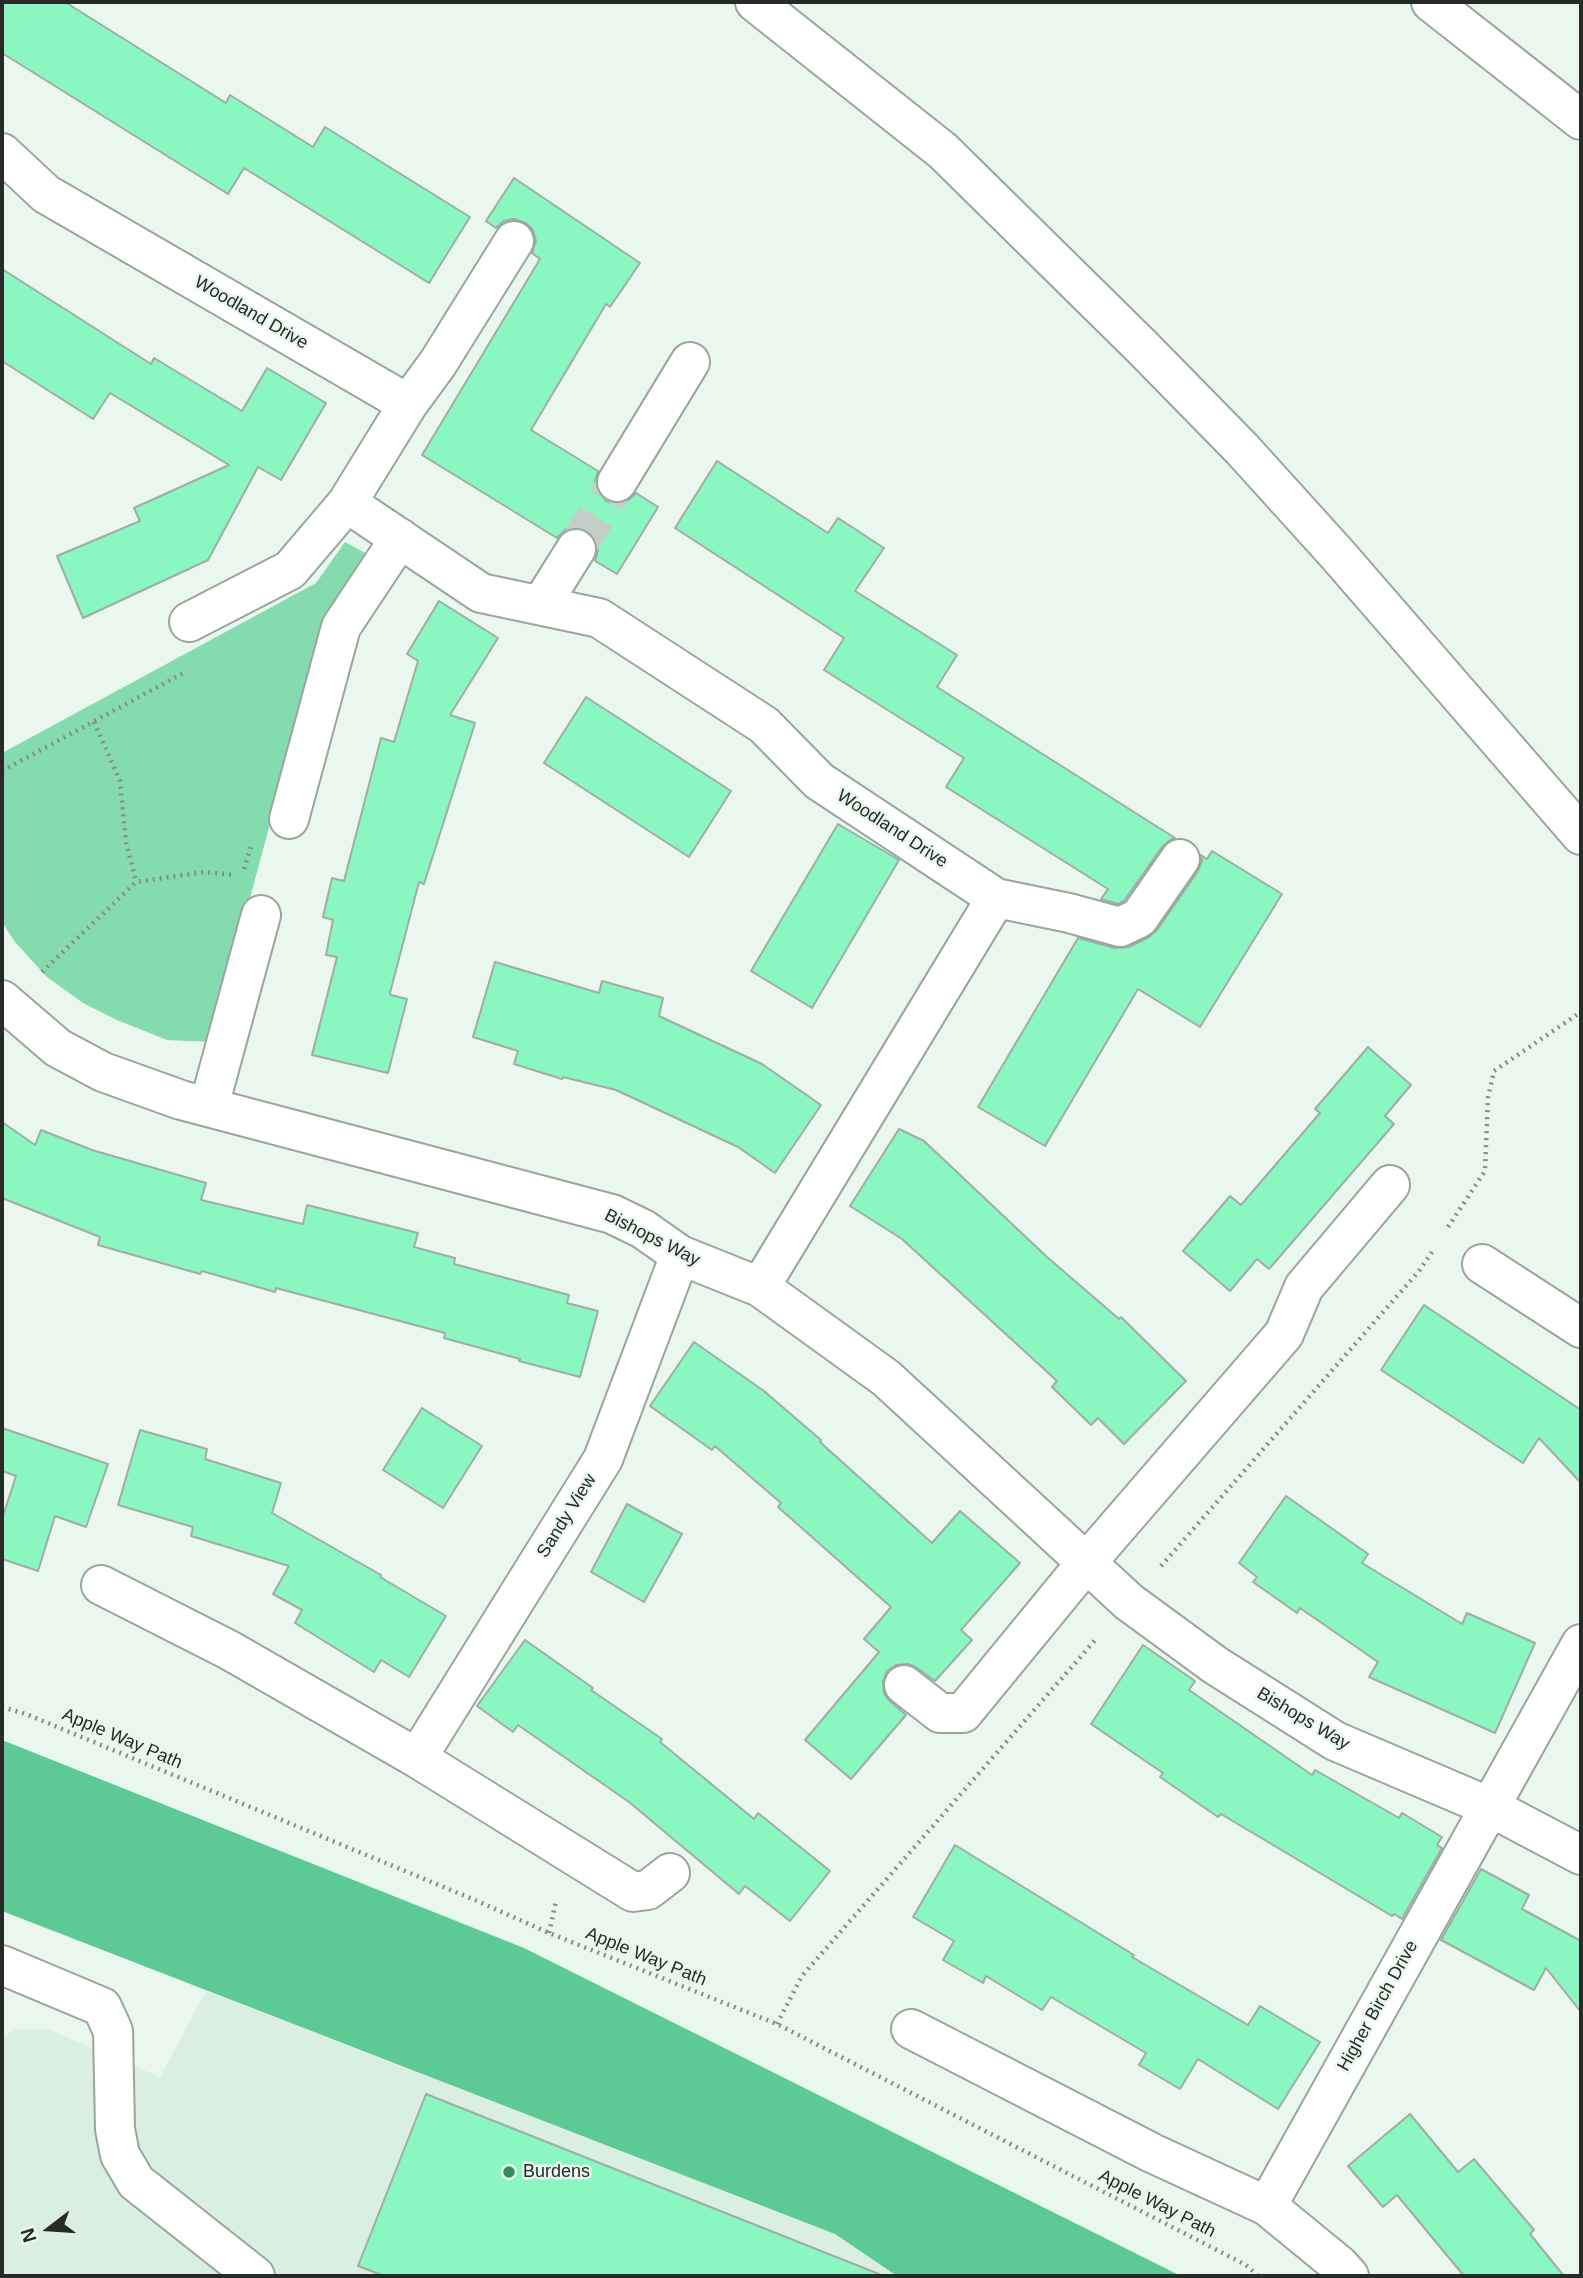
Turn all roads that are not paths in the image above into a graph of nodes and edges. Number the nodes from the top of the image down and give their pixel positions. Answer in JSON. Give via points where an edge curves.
{"nodes":[{"id":1,"x":755,"y":2,"type":"edge"},
{"id":2,"x":1431,"y":2,"type":"edge"},
{"id":3,"x":1581,"y":120,"type":"edge"},
{"id":4,"x":2,"y":153,"type":"edge"},
{"id":5,"x":514,"y":241,"type":"dead end"},
{"id":6,"x":690,"y":362,"type":"dead end"},
{"id":7,"x":408,"y":404,"type":"junction"},
{"id":8,"x":617,"y":482,"type":"tunnel mouth"},
{"id":9,"x":347,"y":503,"type":"junction"},
{"id":10,"x":400,"y":538,"type":"junction"},
{"id":11,"x":576,"y":549,"type":"tunnel mouth"},
{"id":12,"x":541,"y":606,"type":"junction"},
{"id":13,"x":188,"y":622,"type":"dead end"},
{"id":14,"x":289,"y":819,"type":"dead end"},
{"id":15,"x":1581,"y":835,"type":"edge"},
{"id":16,"x":1180,"y":859,"type":"dead end"},
{"id":17,"x":996,"y":898,"type":"junction"},
{"id":18,"x":261,"y":915,"type":"dead end"},
{"id":19,"x":4,"y":1003,"type":"edge"},
{"id":20,"x":209,"y":1106,"type":"junction"},
{"id":21,"x":1390,"y":1185,"type":"dead end"},
{"id":22,"x":680,"y":1255,"type":"junction"},
{"id":23,"x":1482,"y":1264,"type":"dead end"},
{"id":24,"x":760,"y":1287,"type":"junction"},
{"id":25,"x":1581,"y":1328,"type":"edge"},
{"id":26,"x":1087,"y":1563,"type":"junction"},
{"id":27,"x":101,"y":1585,"type":"dead end"},
{"id":28,"x":1581,"y":1644,"type":"edge"},
{"id":29,"x":904,"y":1685,"type":"dead end"},
{"id":30,"x":417,"y":1758,"type":"junction"},
{"id":31,"x":1490,"y":1807,"type":"junction"},
{"id":32,"x":1581,"y":1855,"type":"edge"},
{"id":33,"x":670,"y":1873,"type":"dead end"},
{"id":34,"x":2,"y":1965,"type":"edge"},
{"id":35,"x":911,"y":2029,"type":"dead end"},
{"id":36,"x":1267,"y":2206,"type":"junction"},
{"id":37,"x":1344,"y":2271,"type":"edge"},
{"id":38,"x":255,"y":2276,"type":"edge"}],
"edges":[{"from":1,"to":15,"type":"street","via":[[943,151],[1143,348],[1294,506]]},
{"from":2,"to":3,"type":"street"},
{"from":4,"to":7,"type":"street","name":"Woodland Drive","via":[[46,194]]},
{"from":5,"to":7,"type":"street"},
{"from":6,"to":8,"type":"street"},
{"from":7,"to":9,"type":"street"},
{"from":9,"to":10,"type":"street","name":"Woodland Drive"},
{"from":9,"to":13,"type":"street","via":[[290,570]]},
{"from":10,"to":12,"type":"street","name":"Woodland Drive","via":[[481,593]]},
{"from":10,"to":14,"type":"street","via":[[341,627]]},
{"from":11,"to":12,"type":"street"},
{"from":12,"to":17,"type":"street","name":"Woodland Drive","via":[[599,618],[764,725],[819,781]]},
{"from":16,"to":17,"type":"street","via":[[1139,918],[1120,927]]},
{"from":17,"to":24,"type":"street"},
{"from":18,"to":20,"type":"street"},
{"from":19,"to":20,"type":"street","name":"Bishops Way","via":[[58,1048],[103,1072]]},
{"from":20,"to":22,"type":"street","name":"Bishops Way","via":[[612,1214]]},
{"from":21,"to":26,"type":"street","via":[[1304,1287],[1284,1334]]},
{"from":22,"to":24,"type":"street","name":"Bishops Way"},
{"from":22,"to":30,"type":"street","name":"Sandy View","via":[[603,1458]]},
{"from":23,"to":25,"type":"street"},
{"from":24,"to":26,"type":"street","name":"Bishops Way","via":[[886,1378]]},
{"from":26,"to":29,"type":"street","via":[[963,1713],[940,1713]]},
{"from":26,"to":31,"type":"street","name":"Bishops Way","via":[[1129,1602],[1215,1665],[1335,1741]]},
{"from":27,"to":30,"type":"street","via":[[229,1650]]},
{"from":28,"to":31,"type":"street","name":"Higher Birch Drive"},
{"from":30,"to":33,"type":"street","via":[[633,1892],[648,1890]]},
{"from":31,"to":32,"type":"street","name":"Bishops Way"},
{"from":31,"to":36,"type":"street","name":"Higher Birch Drive"},
{"from":34,"to":38,"type":"street","via":[[102,2007],[113,2031],[115,2129],[120,2155],[136,2182]]},
{"from":35,"to":36,"type":"street","via":[[1152,2153]]},
{"from":36,"to":37,"type":"street"}]}
